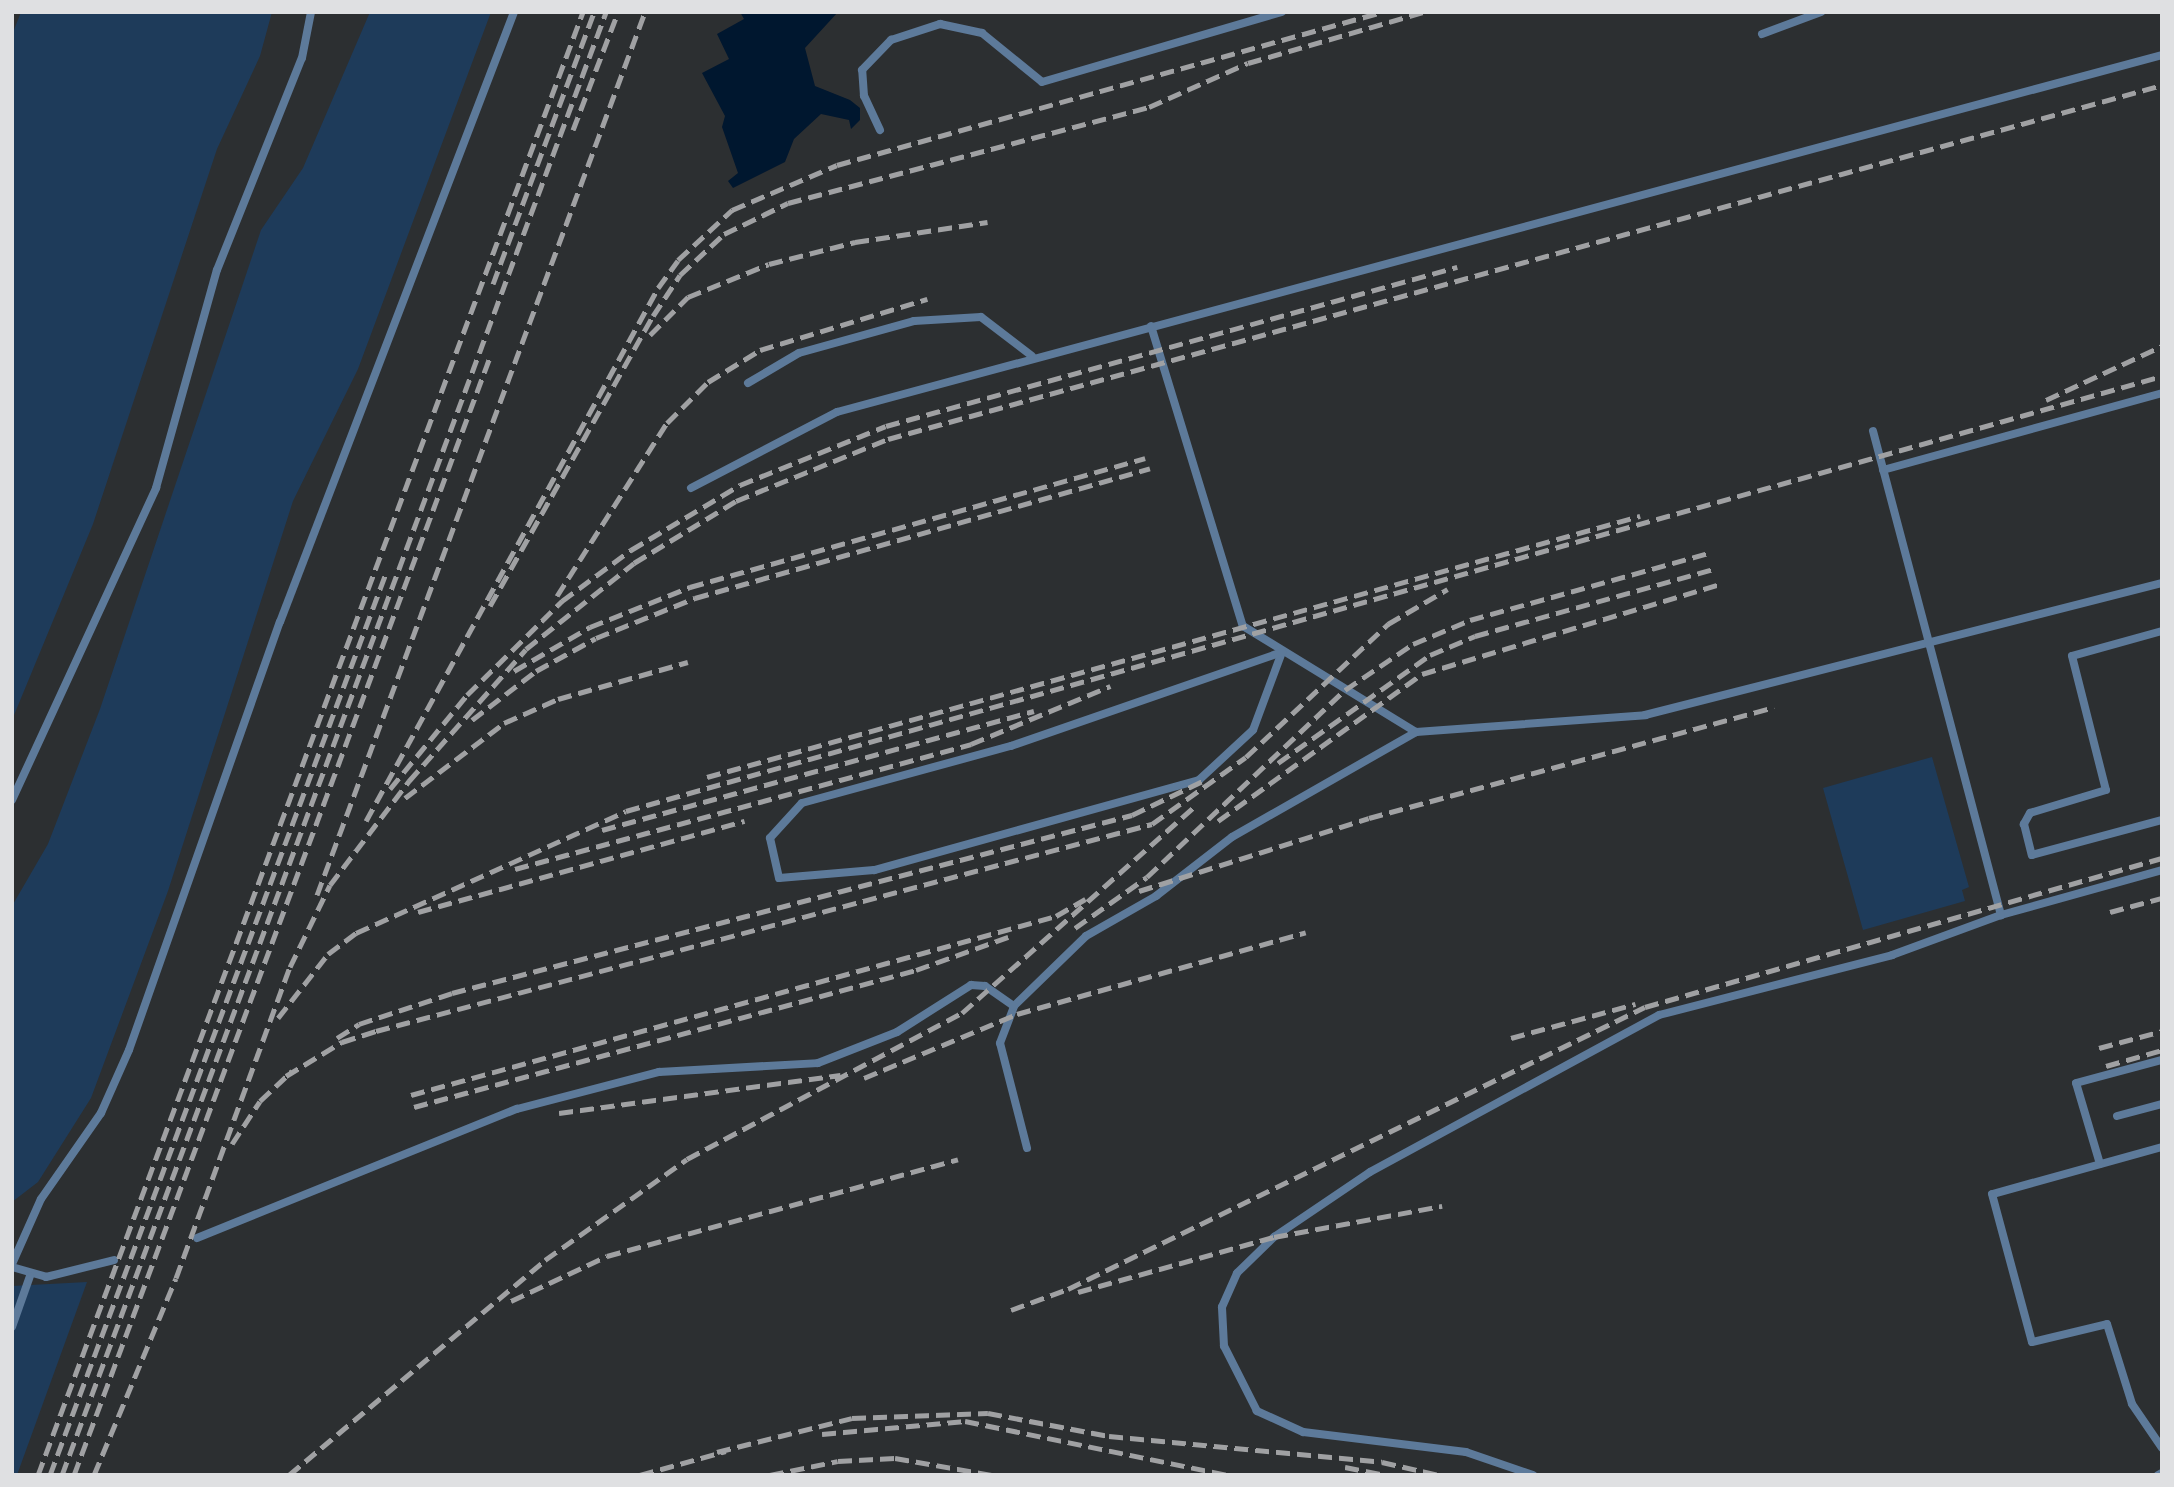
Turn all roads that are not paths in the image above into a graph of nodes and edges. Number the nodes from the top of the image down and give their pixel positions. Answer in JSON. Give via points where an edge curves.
{"nodes":[{"id":1,"x":311,"y":12,"type":"edge"},
{"id":2,"x":514,"y":12,"type":"edge"},
{"id":3,"x":1282,"y":12,"type":"edge"},
{"id":4,"x":1821,"y":12,"type":"edge"},
{"id":5,"x":1762,"y":34,"type":"dead end"},
{"id":6,"x":2162,"y":55,"type":"edge"},
{"id":7,"x":880,"y":130,"type":"dead end"},
{"id":8,"x":1151,"y":326,"type":"junction"},
{"id":9,"x":1032,"y":356,"type":"junction"},
{"id":10,"x":748,"y":383,"type":"dead end"},
{"id":11,"x":2162,"y":393,"type":"edge"},
{"id":12,"x":1873,"y":431,"type":"dead end"},
{"id":13,"x":1883,"y":470,"type":"junction"},
{"id":14,"x":691,"y":488,"type":"dead end"},
{"id":15,"x":2162,"y":583,"type":"edge"},
{"id":16,"x":2162,"y":631,"type":"edge"},
{"id":17,"x":1930,"y":645,"type":"junction"},
{"id":18,"x":1282,"y":652,"type":"junction"},
{"id":19,"x":1416,"y":732,"type":"junction"},
{"id":20,"x":12,"y":800,"type":"edge"},
{"id":21,"x":2162,"y":820,"type":"edge"},
{"id":22,"x":2162,"y":870,"type":"edge"},
{"id":23,"x":2001,"y":915,"type":"junction"},
{"id":24,"x":1014,"y":1006,"type":"junction"},
{"id":25,"x":2162,"y":1060,"type":"edge"},
{"id":26,"x":2162,"y":1104,"type":"edge"},
{"id":27,"x":2118,"y":1116,"type":"dead end"},
{"id":28,"x":1027,"y":1147,"type":"dead end"},
{"id":29,"x":2162,"y":1147,"type":"edge"},
{"id":30,"x":2100,"y":1164,"type":"junction"},
{"id":31,"x":197,"y":1238,"type":"dead end"},
{"id":32,"x":114,"y":1260,"type":"dead end"},
{"id":33,"x":12,"y":1266,"type":"edge"},
{"id":34,"x":30,"y":1276,"type":"junction"},
{"id":35,"x":12,"y":1327,"type":"edge"},
{"id":36,"x":2162,"y":1448,"type":"edge"},
{"id":37,"x":1533,"y":1475,"type":"edge"}],
"edges":[{"from":1,"to":20,"type":"lane","via":[[302,58],[217,270],[156,488]]},
{"from":2,"to":33,"type":"lane","via":[[280,622],[121,1070],[101,1114],[41,1199]]},
{"from":3,"to":7,"type":"lane","via":[[1042,82],[982,33],[940,24],[891,40],[862,69],[863,96]]},
{"from":4,"to":5,"type":"lane"},
{"from":6,"to":8,"type":"lane","via":[[1695,186]]},
{"from":8,"to":9,"type":"lane"},
{"from":8,"to":18,"type":"lane","via":[[1242,625]]},
{"from":9,"to":10,"type":"lane","via":[[981,317],[914,321],[799,353]]},
{"from":9,"to":14,"type":"lane","via":[[837,412]]},
{"from":11,"to":13,"type":"lane"},
{"from":12,"to":13,"type":"lane"},
{"from":13,"to":17,"type":"lane"},
{"from":15,"to":17,"type":"lane"},
{"from":16,"to":21,"type":"lane","via":[[2072,656],[2106,790],[2031,813],[2024,824],[2032,855]]},
{"from":17,"to":19,"type":"lane","via":[[1645,715],[1537,728]]},
{"from":17,"to":23,"type":"lane"},
{"from":18,"to":18,"type":"lane","via":[[1011,746],[802,803],[770,838],[779,878],[874,870],[1199,780],[1253,730]]},
{"from":18,"to":19,"type":"lane"},
{"from":19,"to":24,"type":"lane","via":[[1232,837],[1156,895],[1086,936]]},
{"from":22,"to":23,"type":"lane"},
{"from":23,"to":37,"type":"lane","via":[[1892,955],[1659,1015],[1370,1172],[1274,1237],[1237,1273],[1222,1307],[1224,1346],[1257,1411],[1303,1432],[1466,1452]]},
{"from":24,"to":28,"type":"lane","via":[[1000,1042]]},
{"from":24,"to":31,"type":"lane","via":[[985,986],[971,985],[897,1032],[818,1062],[659,1072],[517,1109]]},
{"from":25,"to":30,"type":"lane","via":[[2076,1083]]},
{"from":26,"to":27,"type":"lane"},
{"from":29,"to":30,"type":"lane"},
{"from":30,"to":36,"type":"lane","via":[[1992,1194],[2032,1342],[2107,1324],[2132,1404]]},
{"from":32,"to":34,"type":"lane"},
{"from":33,"to":34,"type":"lane"},
{"from":34,"to":35,"type":"lane"}]}
